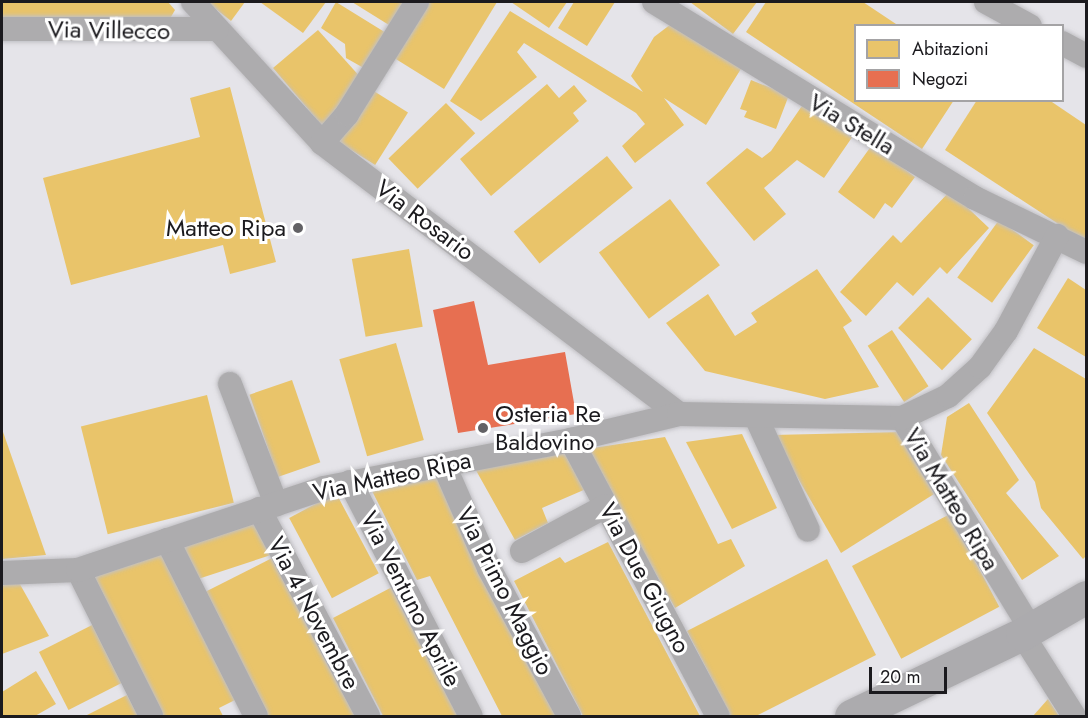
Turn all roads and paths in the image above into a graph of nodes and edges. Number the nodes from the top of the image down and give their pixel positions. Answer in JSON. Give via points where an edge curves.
{"nodes":[{"id":1,"x":193,"y":2,"type":"edge"},
{"id":2,"x":417,"y":2,"type":"edge"},
{"id":3,"x":654,"y":2,"type":"edge"},
{"id":4,"x":986,"y":2,"type":"edge"},
{"id":5,"x":1026,"y":24,"type":"edge"},
{"id":6,"x":2,"y":28,"type":"edge"},
{"id":7,"x":217,"y":29,"type":"junction"},
{"id":8,"x":1064,"y":44,"type":"edge"},
{"id":9,"x":1086,"y":56,"type":"edge"},
{"id":10,"x":322,"y":143,"type":"junction"},
{"id":11,"x":1057,"y":236,"type":"junction"},
{"id":12,"x":1086,"y":252,"type":"edge"},
{"id":13,"x":230,"y":384,"type":"dead end"},
{"id":14,"x":679,"y":414,"type":"junction"},
{"id":15,"x":756,"y":417,"type":"junction"},
{"id":16,"x":902,"y":418,"type":"junction"},
{"id":17,"x":571,"y":440,"type":"junction"},
{"id":18,"x":444,"y":465,"type":"junction"},
{"id":19,"x":350,"y":483,"type":"junction"},
{"id":20,"x":268,"y":506,"type":"junction"},
{"id":21,"x":606,"y":506,"type":"junction"},
{"id":22,"x":808,"y":530,"type":"dead end"},
{"id":23,"x":167,"y":540,"type":"junction"},
{"id":24,"x":522,"y":551,"type":"dead end"},
{"id":25,"x":78,"y":570,"type":"junction"},
{"id":26,"x":2,"y":573,"type":"edge"},
{"id":27,"x":1086,"y":597,"type":"edge"},
{"id":28,"x":1027,"y":632,"type":"junction"},
{"id":29,"x":913,"y":702,"type":"edge"},
{"id":30,"x":151,"y":717,"type":"edge"},
{"id":31,"x":256,"y":717,"type":"edge"},
{"id":32,"x":368,"y":717,"type":"edge"},
{"id":33,"x":471,"y":717,"type":"edge"},
{"id":34,"x":569,"y":717,"type":"edge"},
{"id":35,"x":718,"y":717,"type":"edge"},
{"id":36,"x":851,"y":717,"type":"edge"},
{"id":37,"x":1074,"y":717,"type":"edge"}],
"edges":[{"from":1,"to":7,"type":"street","name":"Via Rosario"},
{"from":2,"to":10,"type":"street","via":[[347,114]]},
{"from":3,"to":11,"type":"street","name":"Via Stella","via":[[975,198]]},
{"from":4,"to":5,"type":"street"},
{"from":6,"to":7,"type":"street","name":"Via Villecco"},
{"from":7,"to":10,"type":"street","name":"Via Rosario"},
{"from":8,"to":9,"type":"street"},
{"from":10,"to":14,"type":"street","name":"Via Rosario"},
{"from":11,"to":12,"type":"street","name":"Via Stella"},
{"from":11,"to":16,"type":"street","via":[[1006,331],[981,367],[948,396]]},
{"from":13,"to":20,"type":"street","name":"Via 4 Novembre"},
{"from":14,"to":15,"type":"street","name":"Via Matteo Ripa"},
{"from":14,"to":17,"type":"street","name":"Via Matteo Ripa"},
{"from":15,"to":16,"type":"street","name":"Via Matteo Ripa"},
{"from":15,"to":22,"type":"street"},
{"from":16,"to":28,"type":"street","name":"Via Matteo Ripa"},
{"from":17,"to":18,"type":"street","name":"Via Matteo Ripa"},
{"from":17,"to":21,"type":"street","name":"Via Due Giugno"},
{"from":18,"to":19,"type":"street","name":"Via Matteo Ripa"},
{"from":18,"to":34,"type":"street","name":"Via Primo Maggio","via":[[489,568]]},
{"from":19,"to":20,"type":"street","name":"Via Matteo Ripa"},
{"from":19,"to":33,"type":"street","name":"Via Ventuno Aprile"},
{"from":20,"to":23,"type":"street","name":"Via Matteo Ripa"},
{"from":20,"to":32,"type":"street","name":"Via 4 Novembre"},
{"from":21,"to":24,"type":"street"},
{"from":21,"to":35,"type":"street","name":"Via Due Giugno"},
{"from":23,"to":25,"type":"street","name":"Via Matteo Ripa"},
{"from":23,"to":31,"type":"street"},
{"from":25,"to":26,"type":"street","name":"Via Matteo Ripa"},
{"from":25,"to":30,"type":"street"},
{"from":27,"to":28,"type":"main road"},
{"from":28,"to":29,"type":"main road"},
{"from":28,"to":37,"type":"street","name":"Via Matteo Ripa","via":[[1048,688]]},
{"from":29,"to":36,"type":"main road"}]}
